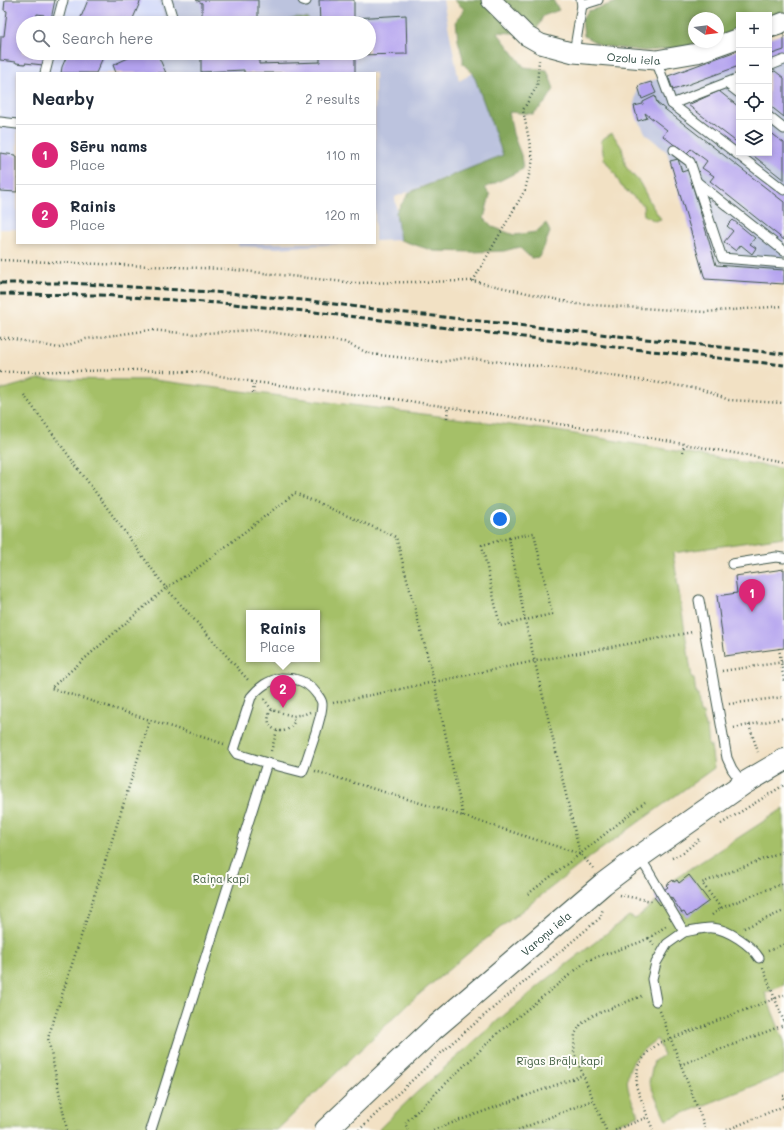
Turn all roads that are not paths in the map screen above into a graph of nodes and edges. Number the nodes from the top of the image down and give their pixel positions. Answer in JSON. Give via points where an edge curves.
{"nodes":[{"id":1,"x":63,"y":0,"type":"edge"},
{"id":2,"x":167,"y":0,"type":"edge"},
{"id":3,"x":491,"y":0,"type":"edge"},
{"id":4,"x":598,"y":0,"type":"edge"},
{"id":5,"x":582,"y":2,"type":"edge"},
{"id":6,"x":59,"y":16,"type":"edge"},
{"id":7,"x":172,"y":16,"type":"edge"},
{"id":8,"x":784,"y":22,"type":"edge"},
{"id":9,"x":772,"y":27,"type":"edge"},
{"id":10,"x":736,"y":39,"type":"edge"},
{"id":11,"x":574,"y":53,"type":"junction"},
{"id":12,"x":48,"y":60,"type":"edge"},
{"id":13,"x":656,"y":60,"type":"junction"},
{"id":14,"x":784,"y":60,"type":"edge"},
{"id":15,"x":772,"y":65,"type":"edge"},
{"id":16,"x":45,"y":72,"type":"edge"},
{"id":17,"x":736,"y":79,"type":"edge"},
{"id":18,"x":726,"y":83,"type":"junction"},
{"id":19,"x":736,"y":91,"type":"edge"},
{"id":20,"x":672,"y":104,"type":"junction"},
{"id":21,"x":772,"y":119,"type":"edge"},
{"id":22,"x":0,"y":122,"type":"edge"},
{"id":23,"x":16,"y":124,"type":"edge"},
{"id":24,"x":784,"y":129,"type":"edge"},
{"id":25,"x":674,"y":150,"type":"dead end"},
{"id":26,"x":697,"y":182,"type":"junction"},
{"id":27,"x":784,"y":190,"type":"edge"},
{"id":28,"x":784,"y":251,"type":"edge"},
{"id":29,"x":784,"y":263,"type":"edge"},
{"id":30,"x":784,"y":558,"type":"edge"},
{"id":31,"x":732,"y":564,"type":"dead end"},
{"id":32,"x":700,"y":600,"type":"dead end"},
{"id":33,"x":784,"y":760,"type":"edge"},
{"id":34,"x":267,"y":763,"type":"junction"},
{"id":35,"x":743,"y":784,"type":"junction"},
{"id":36,"x":643,"y":863,"type":"junction"},
{"id":37,"x":684,"y":932,"type":"junction"},
{"id":38,"x":759,"y":959,"type":"road end"},
{"id":39,"x":657,"y":1004,"type":"road end"},
{"id":40,"x":151,"y":1130,"type":"edge"},
{"id":41,"x":326,"y":1130,"type":"edge"}],
"edges":[{"from":1,"to":6,"type":"lane"},
{"from":2,"to":7,"type":"lane"},
{"from":3,"to":11,"type":"street","name":"Ozolu iela","via":[[534,40]]},
{"from":4,"to":5,"type":"lane"},
{"from":5,"to":11,"type":"lane"},
{"from":8,"to":9,"type":"street"},
{"from":10,"to":13,"type":"street","name":"Ozolu iela","via":[[697,53]]},
{"from":11,"to":13,"type":"street","name":"Ozolu iela"},
{"from":12,"to":16,"type":"lane"},
{"from":13,"to":20,"type":"lane"},
{"from":14,"to":15,"type":"lane"},
{"from":17,"to":18,"type":"lane"},
{"from":18,"to":19,"type":"lane"},
{"from":18,"to":20,"type":"lane"},
{"from":20,"to":27,"type":"lane"},
{"from":21,"to":24,"type":"lane"},
{"from":22,"to":23,"type":"lane"},
{"from":25,"to":26,"type":"lane","via":[[690,162]]},
{"from":26,"to":28,"type":"lane"},
{"from":26,"to":29,"type":"lane","via":[[722,258]]},
{"from":30,"to":31,"type":"lane"},
{"from":32,"to":35,"type":"lane","via":[[726,758]]},
{"from":33,"to":35,"type":"street","name":"Varoņu iela"},
{"from":34,"to":34,"type":"lane","via":[[237,754],[234,750],[251,696],[266,683],[288,678],[299,680],[311,686],[321,700],[322,706],[304,768],[300,772]]},
{"from":34,"to":40,"type":"lane"},
{"from":35,"to":36,"type":"street","name":"Varoņu iela"},
{"from":36,"to":37,"type":"lane"},
{"from":36,"to":41,"type":"street","name":"Varoņu iela","via":[[432,1030]]},
{"from":37,"to":38,"type":"lane","via":[[712,928],[731,933],[749,946]]},
{"from":37,"to":39,"type":"lane","via":[[667,944],[656,963],[652,979]]}]}
